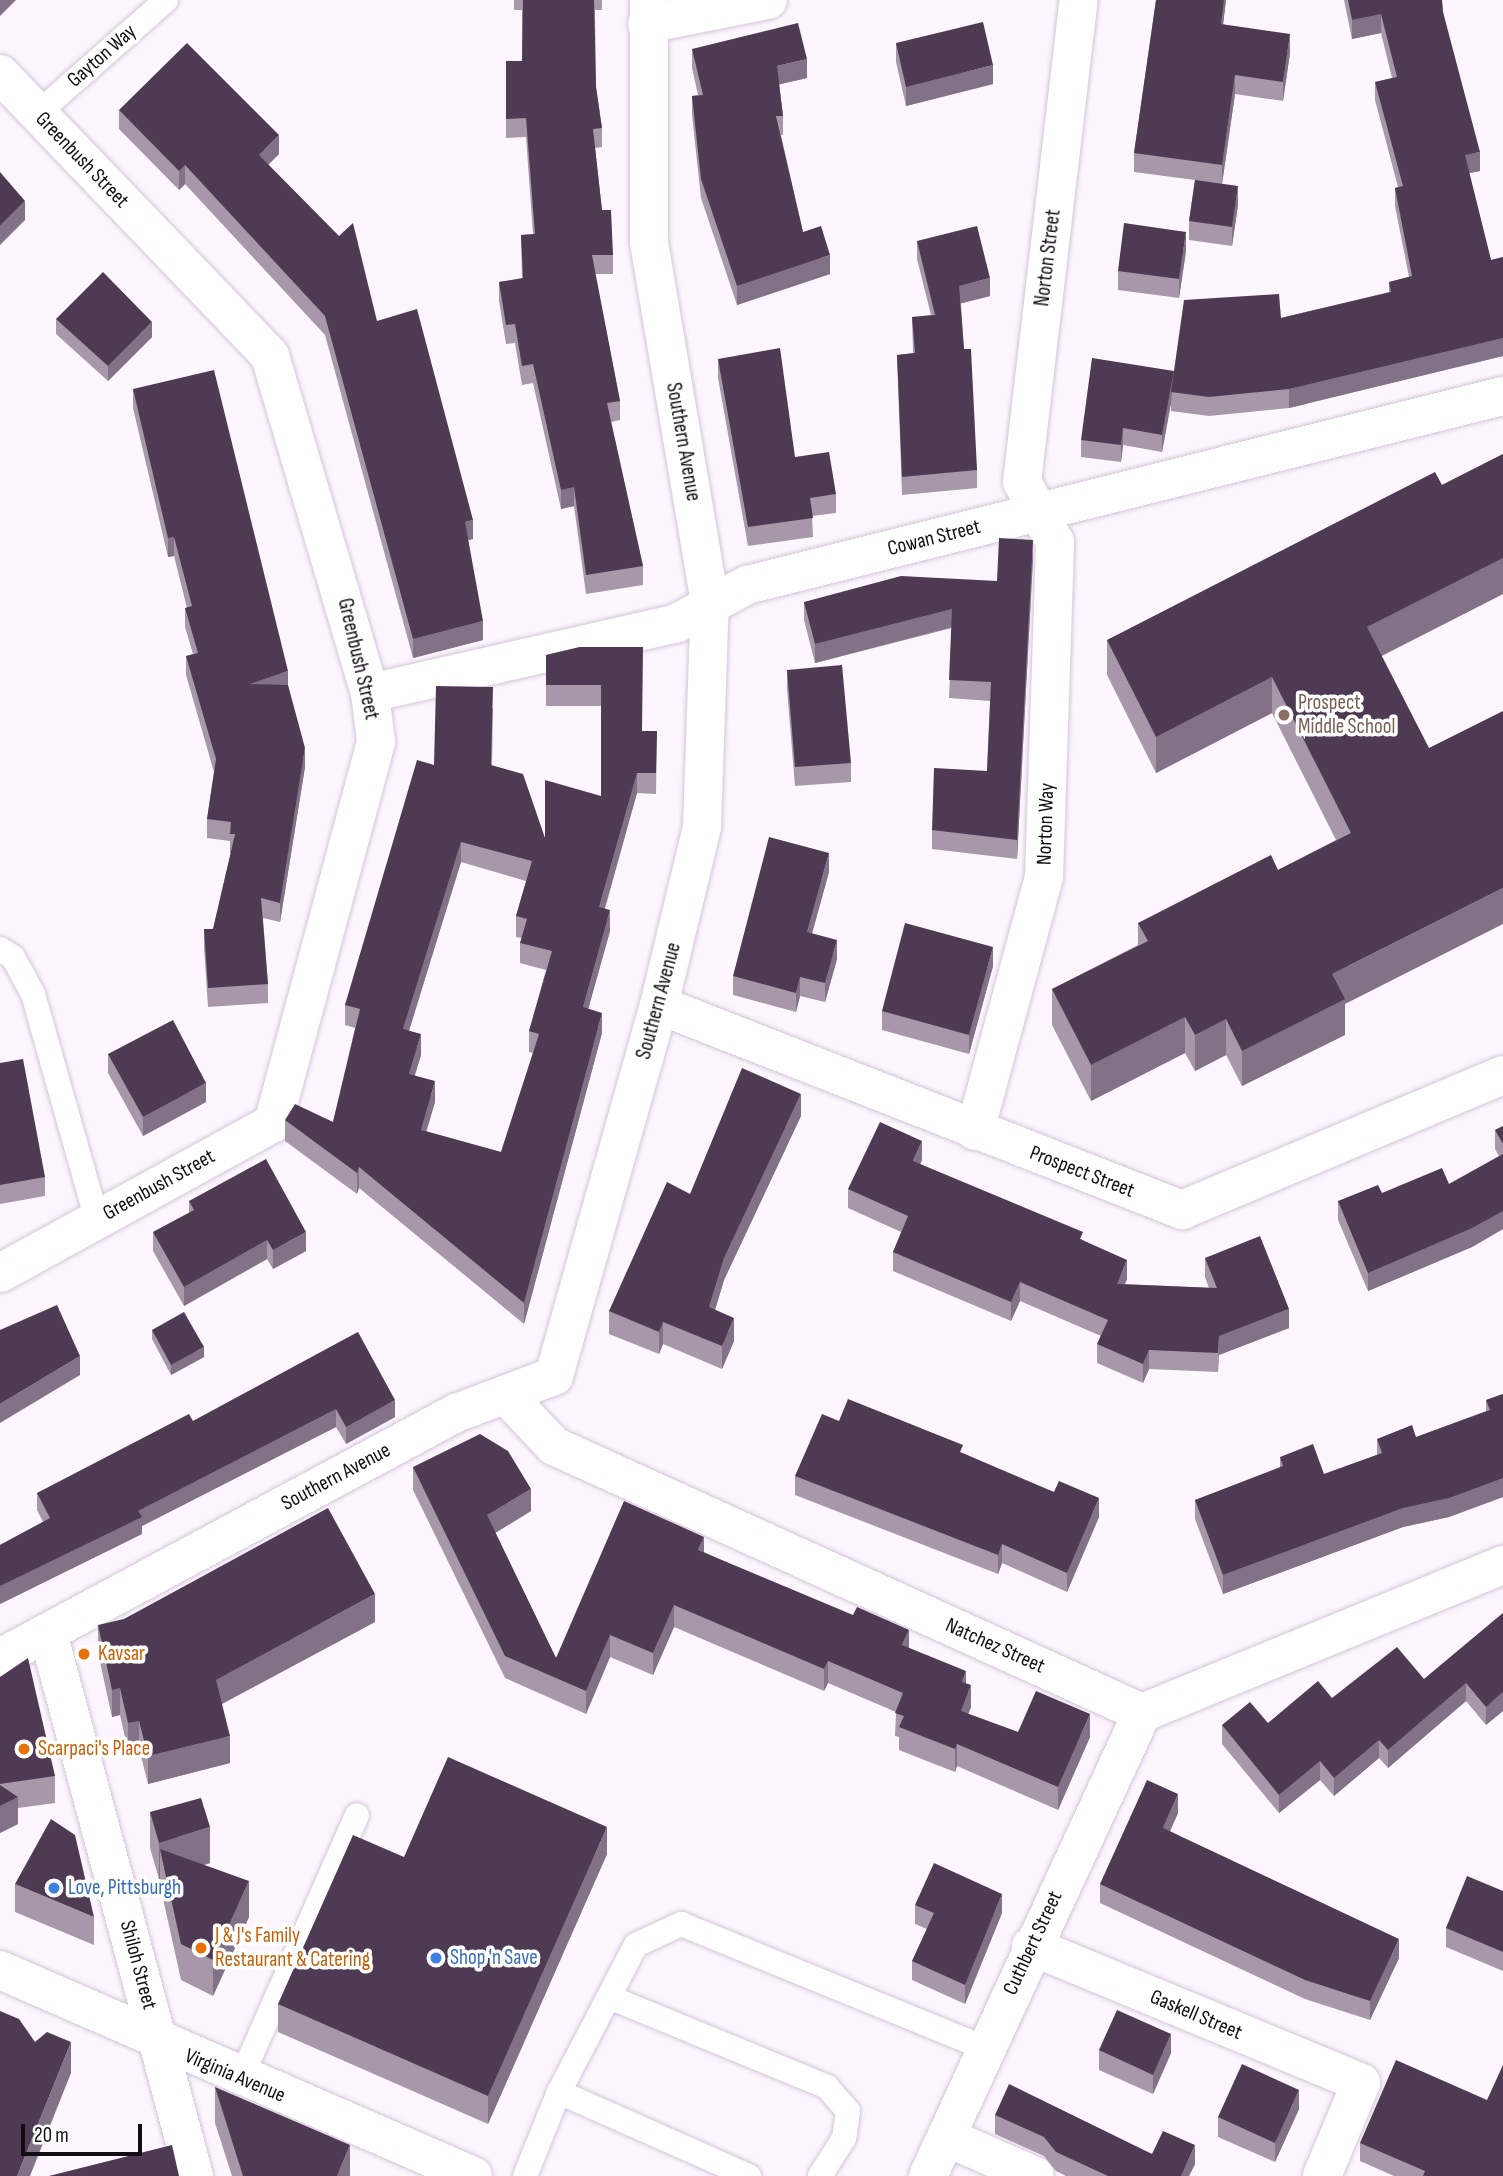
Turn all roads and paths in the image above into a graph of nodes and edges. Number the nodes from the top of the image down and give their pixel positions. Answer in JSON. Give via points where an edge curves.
{"nodes":[{"id":1,"x":166,"y":0,"type":"edge"},
{"id":2,"x":768,"y":0,"type":"edge"},
{"id":3,"x":1079,"y":0,"type":"edge"},
{"id":4,"x":648,"y":12,"type":"edge"},
{"id":5,"x":0,"y":74,"type":"edge"},
{"id":6,"x":38,"y":113,"type":"junction"},
{"id":7,"x":1503,"y":396,"type":"edge"},
{"id":8,"x":1038,"y":512,"type":"junction"},
{"id":9,"x":710,"y":603,"type":"junction"},
{"id":10,"x":370,"y":694,"type":"junction"},
{"id":11,"x":0,"y":949,"type":"edge"},
{"id":12,"x":659,"y":1005,"type":"junction"},
{"id":13,"x":1503,"y":1075,"type":"edge"},
{"id":14,"x":975,"y":1131,"type":"junction"},
{"id":15,"x":97,"y":1220,"type":"junction"},
{"id":16,"x":0,"y":1273,"type":"edge"},
{"id":17,"x":508,"y":1396,"type":"junction"},
{"id":18,"x":1503,"y":1565,"type":"edge"},
{"id":19,"x":48,"y":1633,"type":"junction"},
{"id":20,"x":0,"y":1658,"type":"edge"},
{"id":21,"x":1142,"y":1713,"type":"junction"},
{"id":22,"x":357,"y":1815,"type":"dead end"},
{"id":23,"x":1031,"y":1946,"type":"junction"},
{"id":24,"x":0,"y":1970,"type":"edge"},
{"id":25,"x":609,"y":1997,"type":"junction"},
{"id":26,"x":160,"y":2044,"type":"junction"},
{"id":27,"x":985,"y":2048,"type":"junction"},
{"id":28,"x":241,"y":2078,"type":"junction"},
{"id":29,"x":559,"y":2092,"type":"junction"},
{"id":30,"x":946,"y":2137,"type":"junction"},
{"id":31,"x":194,"y":2176,"type":"edge"},
{"id":32,"x":473,"y":2176,"type":"edge"},
{"id":33,"x":525,"y":2176,"type":"edge"},
{"id":34,"x":749,"y":2176,"type":"edge"},
{"id":35,"x":820,"y":2176,"type":"edge"},
{"id":36,"x":928,"y":2176,"type":"edge"},
{"id":37,"x":1035,"y":2176,"type":"edge"},
{"id":38,"x":1322,"y":2176,"type":"edge"}],
"edges":[{"from":1,"to":6,"type":"lane","name":"Gayton Way"},
{"from":2,"to":4,"type":"street"},
{"from":3,"to":8,"type":"street","name":"Norton Street","via":[[1021,482]]},
{"from":4,"to":9,"type":"street","name":"Southern Avenue","via":[[649,242]]},
{"from":5,"to":6,"type":"street","name":"Greenbush Street"},
{"from":6,"to":10,"type":"street","name":"Greenbush Street","via":[[270,356]]},
{"from":7,"to":8,"type":"street","name":"Cowan Street"},
{"from":8,"to":9,"type":"street","name":"Cowan Street","via":[[747,585]]},
{"from":8,"to":14,"type":"street","name":"Norton Way","via":[[1055,542],[1044,877]]},
{"from":9,"to":10,"type":"street","name":"Cowan Street","via":[[677,623]]},
{"from":9,"to":12,"type":"street","name":"Southern Avenue","via":[[702,827]]},
{"from":10,"to":15,"type":"street","name":"Greenbush Street","via":[[376,742],[273,1123]]},
{"from":11,"to":15,"type":"lane","via":[[13,957],[33,994]]},
{"from":12,"to":14,"type":"street","name":"Prospect Street"},
{"from":12,"to":17,"type":"street","name":"Southern Avenue","via":[[554,1376]]},
{"from":13,"to":14,"type":"street","name":"Prospect Street","via":[[1182,1210]]},
{"from":15,"to":16,"type":"street","name":"Greenbush Street"},
{"from":17,"to":19,"type":"street","name":"Southern Avenue","via":[[456,1413]]},
{"from":17,"to":21,"type":"street","name":"Natchez Street","via":[[554,1446]]},
{"from":18,"to":21,"type":"street"},
{"from":19,"to":20,"type":"street","name":"Southern Avenue"},
{"from":19,"to":26,"type":"street","name":"Shiloh Street"},
{"from":21,"to":23,"type":"street","name":"Cuthbert Street"},
{"from":22,"to":28,"type":"lane"},
{"from":23,"to":27,"type":"street","name":"Cuthbert Street"},
{"from":23,"to":38,"type":"street","name":"Gaskell Street","via":[[1361,2083]]},
{"from":24,"to":26,"type":"street","name":"Virginia Avenue"},
{"from":25,"to":27,"type":"lane","via":[[636,1945],[681,1924]]},
{"from":25,"to":29,"type":"lane"},
{"from":25,"to":35,"type":"lane","via":[[827,2087],[848,2111],[844,2138]]},
{"from":26,"to":28,"type":"street","name":"Virginia Avenue"},
{"from":26,"to":31,"type":"street","name":"Shiloh Street"},
{"from":27,"to":30,"type":"street","name":"Cuthbert Street"},
{"from":28,"to":32,"type":"street","name":"Virginia Avenue"},
{"from":29,"to":33,"type":"lane"},
{"from":29,"to":34,"type":"lane"},
{"from":30,"to":36,"type":"street","name":"Cuthbert Street"},
{"from":30,"to":37,"type":"street"}]}
